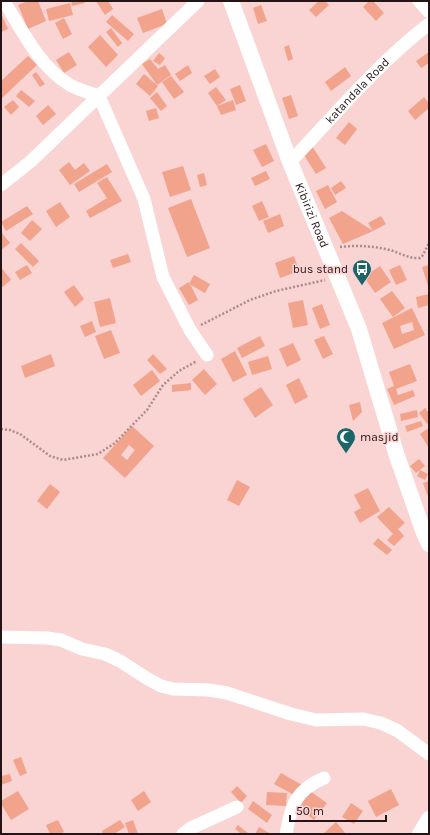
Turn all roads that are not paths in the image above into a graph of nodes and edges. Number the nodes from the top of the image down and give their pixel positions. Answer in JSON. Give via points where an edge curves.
{"nodes":[{"id":1,"x":198,"y":1,"type":"edge"},
{"id":2,"x":231,"y":1,"type":"edge"},
{"id":3,"x":419,"y":1,"type":"edge"},
{"id":4,"x":7,"y":6,"type":"dead end"},
{"id":5,"x":429,"y":12,"type":"edge"},
{"id":6,"x":429,"y":24,"type":"edge"},
{"id":7,"x":99,"y":96,"type":"junction"},
{"id":8,"x":290,"y":162,"type":"junction"},
{"id":9,"x":1,"y":185,"type":"edge"},
{"id":10,"x":207,"y":355,"type":"road end"},
{"id":11,"x":427,"y":537,"type":"edge"},
{"id":12,"x":1,"y":637,"type":"edge"},
{"id":13,"x":429,"y":754,"type":"edge"},
{"id":14,"x":324,"y":778,"type":"dead end"},
{"id":15,"x":237,"y":808,"type":"dead end"},
{"id":16,"x":429,"y":819,"type":"edge"},
{"id":17,"x":183,"y":834,"type":"edge"},
{"id":18,"x":286,"y":834,"type":"edge"},
{"id":19,"x":420,"y":834,"type":"edge"}],
"edges":[{"from":1,"to":7,"type":"street"},
{"from":2,"to":8,"type":"street","name":"Kibirizi Road"},
{"from":3,"to":5,"type":"street"},
{"from":4,"to":7,"type":"street","via":[[34,49],[52,70],[70,85]]},
{"from":6,"to":8,"type":"street","name":"katandala Road","via":[[388,60]]},
{"from":7,"to":9,"type":"street","via":[[30,162]]},
{"from":7,"to":10,"type":"street","via":[[144,199],[163,277],[190,330]]},
{"from":8,"to":11,"type":"street","name":"Kibirizi Road","via":[[359,330],[397,456]]},
{"from":12,"to":13,"type":"street","via":[[61,640],[82,649],[105,654],[161,686],[173,690],[227,693],[316,720],[362,719],[381,723],[398,731]]},
{"from":14,"to":18,"type":"street","via":[[313,783],[294,802]]},
{"from":15,"to":17,"type":"street"},
{"from":16,"to":19,"type":"street"}]}
